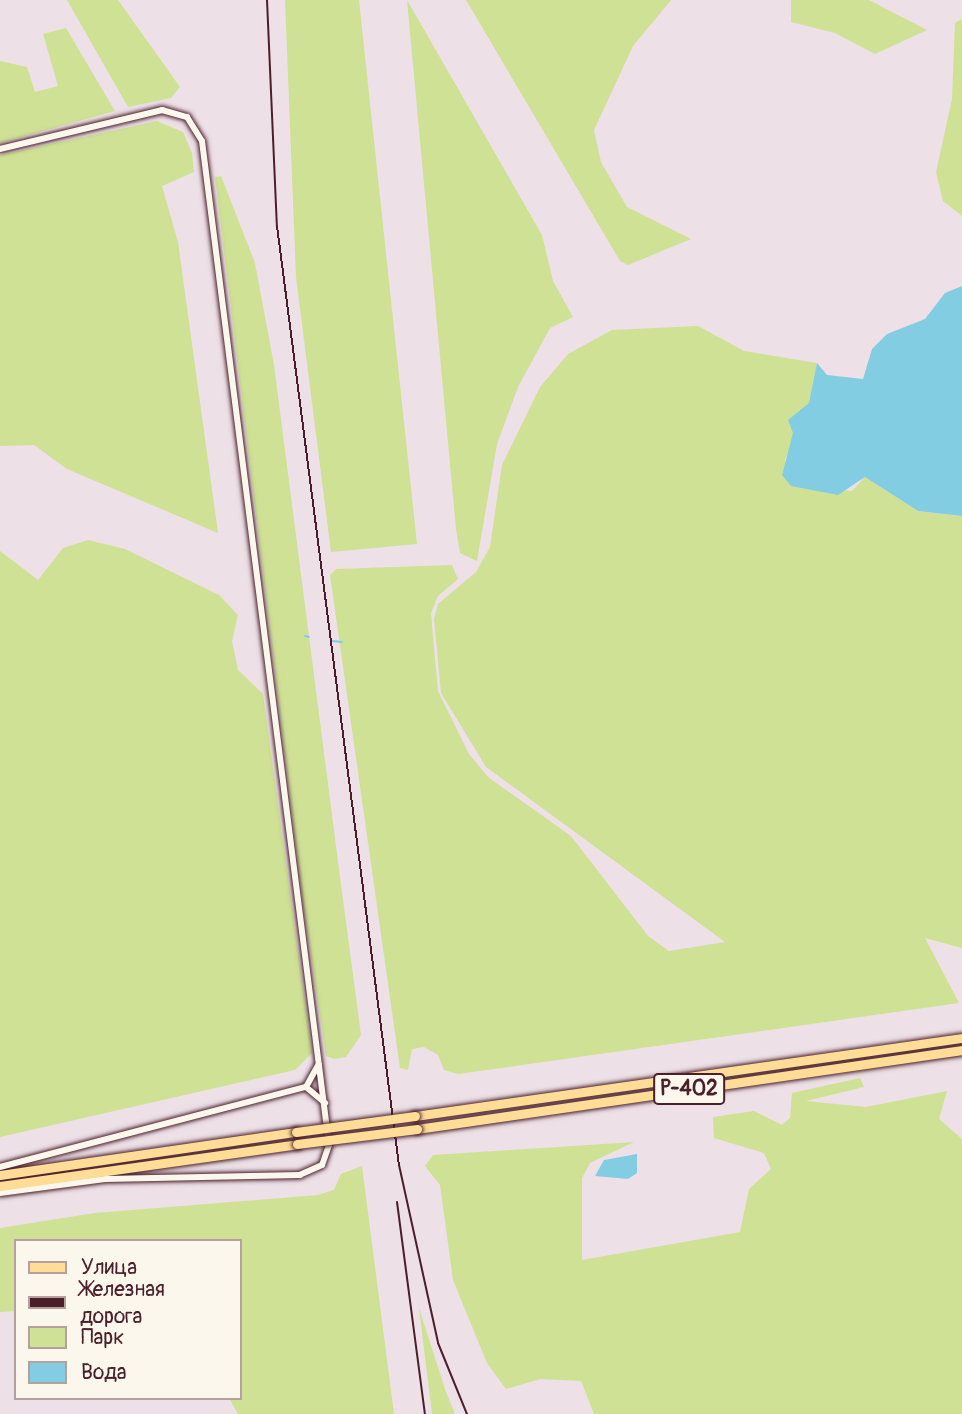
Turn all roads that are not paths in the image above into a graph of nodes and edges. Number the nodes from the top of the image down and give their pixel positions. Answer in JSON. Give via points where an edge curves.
{"nodes":[{"id":1,"x":0,"y":149,"type":"edge"},
{"id":2,"x":318,"y":1038,"type":"junction"},
{"id":3,"x":962,"y":1038,"type":"edge"},
{"id":4,"x":962,"y":1050,"type":"edge"},
{"id":5,"x":306,"y":1087,"type":"junction"},
{"id":6,"x":328,"y":1115,"type":"junction"},
{"id":7,"x":0,"y":1167,"type":"edge"},
{"id":8,"x":0,"y":1175,"type":"edge"},
{"id":9,"x":0,"y":1186,"type":"edge"},
{"id":10,"x":0,"y":1193,"type":"edge"}],
"edges":[{"from":1,"to":2,"type":"street","via":[[162,110],[187,117],[200,134]]},
{"from":2,"to":5,"type":"street","via":[[319,1074]]},
{"from":2,"to":6,"type":"street"},
{"from":3,"to":8,"type":"main road","number":"Р-402","bridge":true},
{"from":4,"to":9,"type":"main road","number":"Р-402","bridge":true},
{"from":5,"to":6,"type":"street","via":[[320,1094]]},
{"from":5,"to":7,"type":"street"},
{"from":6,"to":10,"type":"street","via":[[326,1157],[300,1175],[105,1179]]}]}
